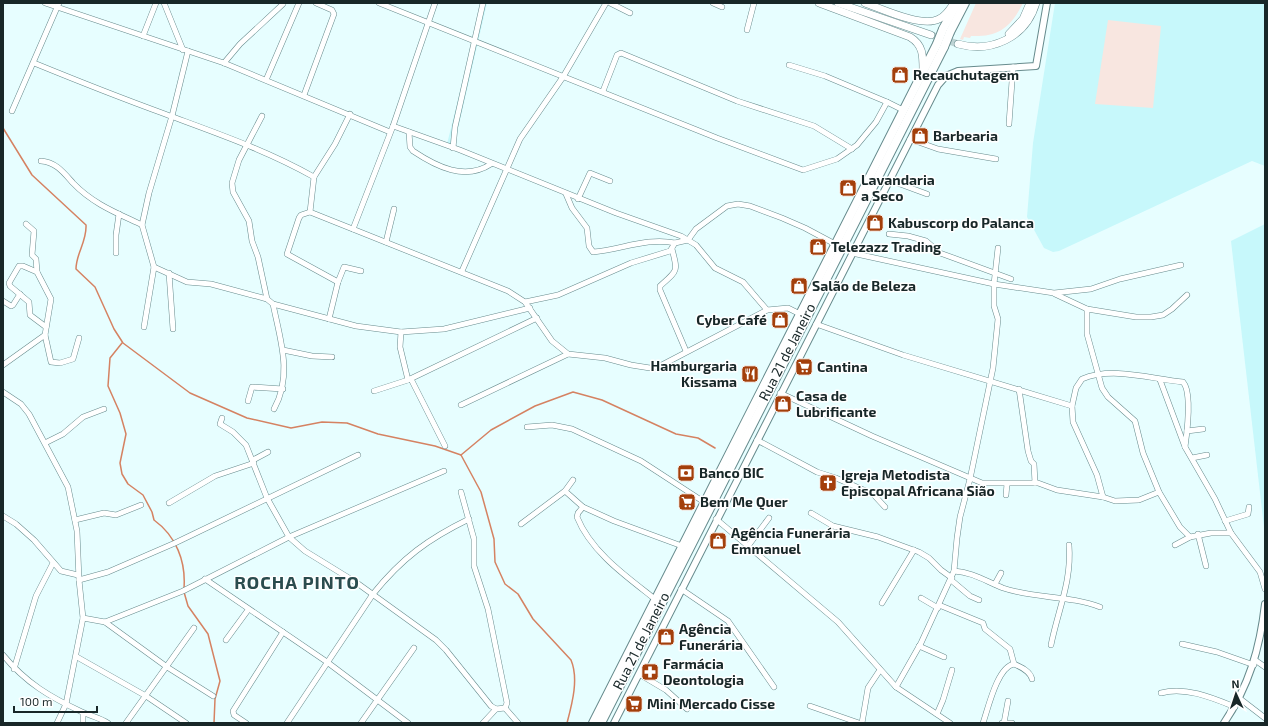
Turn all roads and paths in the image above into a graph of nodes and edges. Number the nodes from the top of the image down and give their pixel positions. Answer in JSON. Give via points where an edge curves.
{"nodes":[{"id":1,"x":44,"y":3,"type":"edge"},
{"id":2,"x":156,"y":3,"type":"edge"},
{"id":3,"x":164,"y":3,"type":"edge"},
{"id":4,"x":299,"y":3,"type":"edge"},
{"id":5,"x":316,"y":3,"type":"edge"},
{"id":6,"x":379,"y":3,"type":"edge"},
{"id":7,"x":435,"y":3,"type":"edge"},
{"id":8,"x":483,"y":3,"type":"edge"},
{"id":9,"x":606,"y":3,"type":"edge"},
{"id":10,"x":610,"y":3,"type":"edge"},
{"id":11,"x":713,"y":3,"type":"edge"},
{"id":12,"x":754,"y":3,"type":"edge"},
{"id":13,"x":819,"y":3,"type":"edge"},
{"id":14,"x":838,"y":3,"type":"edge"},
{"id":15,"x":847,"y":3,"type":"edge"},
{"id":16,"x":865,"y":3,"type":"edge"},
{"id":17,"x":961,"y":3,"type":"edge"},
{"id":18,"x":1030,"y":3,"type":"edge"},
{"id":19,"x":1036,"y":3,"type":"edge"},
{"id":20,"x":1047,"y":3,"type":"edge"},
{"id":21,"x":283,"y":4,"type":"dead end"},
{"id":22,"x":59,"y":5,"type":"edge"},
{"id":23,"x":722,"y":6,"type":"dead end"},
{"id":24,"x":630,"y":13,"type":"dead end"},
{"id":25,"x":430,"y":23,"type":"junction"},
{"id":26,"x":747,"y":30,"type":"dead end"},
{"id":27,"x":143,"y":36,"type":"junction"},
{"id":28,"x":474,"y":41,"type":"junction"},
{"id":29,"x":940,"y":45,"type":"junction"},
{"id":30,"x":186,"y":50,"type":"junction"},
{"id":31,"x":34,"y":63,"type":"junction"},
{"id":32,"x":224,"y":63,"type":"junction"},
{"id":33,"x":788,"y":65,"type":"dead end"},
{"id":34,"x":1013,"y":67,"type":"junction"},
{"id":35,"x":923,"y":70,"type":"junction"},
{"id":36,"x":563,"y":77,"type":"junction"},
{"id":37,"x":266,"y":80,"type":"junction"},
{"id":38,"x":603,"y":91,"type":"junction"},
{"id":39,"x":304,"y":95,"type":"junction"},
{"id":40,"x":887,"y":102,"type":"junction"},
{"id":41,"x":903,"y":110,"type":"junction"},
{"id":42,"x":12,"y":111,"type":"dead end"},
{"id":43,"x":350,"y":114,"type":"junction"},
{"id":44,"x":172,"y":116,"type":"junction"},
{"id":45,"x":262,"y":116,"type":"dead end"},
{"id":46,"x":1009,"y":124,"type":"dead end"},
{"id":47,"x":393,"y":126,"type":"junction"},
{"id":48,"x":390,"y":132,"type":"junction"},
{"id":49,"x":409,"y":132,"type":"junction"},
{"id":50,"x":910,"y":139,"type":"junction"},
{"id":51,"x":248,"y":145,"type":"junction"},
{"id":52,"x":453,"y":148,"type":"junction"},
{"id":53,"x":852,"y":149,"type":"junction"},
{"id":54,"x":996,"y":159,"type":"dead end"},
{"id":55,"x":41,"y":161,"type":"dead end"},
{"id":56,"x":492,"y":164,"type":"junction"},
{"id":57,"x":506,"y":170,"type":"junction"},
{"id":58,"x":314,"y":177,"type":"junction"},
{"id":59,"x":889,"y":180,"type":"junction"},
{"id":60,"x":610,"y":181,"type":"dead end"},
{"id":61,"x":566,"y":194,"type":"junction"},
{"id":62,"x":927,"y":194,"type":"dead end"},
{"id":63,"x":578,"y":199,"type":"junction"},
{"id":64,"x":394,"y":209,"type":"dead end"},
{"id":65,"x":310,"y":212,"type":"junction"},
{"id":66,"x":119,"y":214,"type":"junction"},
{"id":67,"x":26,"y":224,"type":"dead end"},
{"id":68,"x":142,"y":225,"type":"junction"},
{"id":69,"x":353,"y":229,"type":"junction"},
{"id":70,"x":889,"y":234,"type":"dead end"},
{"id":71,"x":688,"y":240,"type":"junction"},
{"id":72,"x":386,"y":242,"type":"junction"},
{"id":73,"x":675,"y":243,"type":"junction"},
{"id":74,"x":835,"y":244,"type":"junction"},
{"id":75,"x":998,"y":248,"type":"dead end"},
{"id":76,"x":672,"y":249,"type":"junction"},
{"id":77,"x":116,"y":253,"type":"dead end"},
{"id":78,"x":852,"y":253,"type":"junction"},
{"id":79,"x":1181,"y":266,"type":"dead end"},
{"id":80,"x":154,"y":267,"type":"junction"},
{"id":81,"x":361,"y":271,"type":"dead end"},
{"id":82,"x":462,"y":271,"type":"junction"},
{"id":83,"x":37,"y":272,"type":"junction"},
{"id":84,"x":169,"y":273,"type":"junction"},
{"id":85,"x":996,"y":273,"type":"junction"},
{"id":86,"x":1011,"y":279,"type":"dead end"},
{"id":87,"x":338,"y":282,"type":"junction"},
{"id":88,"x":994,"y":284,"type":"junction"},
{"id":89,"x":1054,"y":293,"type":"junction"},
{"id":90,"x":20,"y":294,"type":"junction"},
{"id":91,"x":1187,"y":295,"type":"dead end"},
{"id":92,"x":267,"y":299,"type":"junction"},
{"id":93,"x":3,"y":301,"type":"edge"},
{"id":94,"x":525,"y":302,"type":"junction"},
{"id":95,"x":273,"y":304,"type":"junction"},
{"id":96,"x":530,"y":308,"type":"junction"},
{"id":97,"x":1087,"y":309,"type":"junction"},
{"id":98,"x":767,"y":310,"type":"junction"},
{"id":99,"x":800,"y":314,"type":"junction"},
{"id":100,"x":537,"y":318,"type":"junction"},
{"id":101,"x":329,"y":319,"type":"junction"},
{"id":102,"x":816,"y":324,"type":"junction"},
{"id":103,"x":46,"y":327,"type":"junction"},
{"id":104,"x":144,"y":327,"type":"dead end"},
{"id":105,"x":173,"y":329,"type":"dead end"},
{"id":106,"x":400,"y":332,"type":"junction"},
{"id":107,"x":45,"y":335,"type":"junction"},
{"id":108,"x":79,"y":338,"type":"dead end"},
{"id":109,"x":283,"y":350,"type":"junction"},
{"id":110,"x":686,"y":351,"type":"junction"},
{"id":111,"x":568,"y":354,"type":"junction"},
{"id":112,"x":332,"y":357,"type":"dead end"},
{"id":113,"x":3,"y":365,"type":"edge"},
{"id":114,"x":1099,"y":374,"type":"junction"},
{"id":115,"x":409,"y":380,"type":"junction"},
{"id":116,"x":991,"y":380,"type":"junction"},
{"id":117,"x":1160,"y":380,"type":"junction"},
{"id":118,"x":283,"y":389,"type":"junction"},
{"id":119,"x":1019,"y":389,"type":"junction"},
{"id":120,"x":374,"y":391,"type":"dead end"},
{"id":121,"x":3,"y":392,"type":"edge"},
{"id":122,"x":780,"y":393,"type":"junction"},
{"id":123,"x":248,"y":402,"type":"dead end"},
{"id":124,"x":461,"y":405,"type":"dead end"},
{"id":125,"x":1072,"y":406,"type":"junction"},
{"id":126,"x":104,"y":409,"type":"dead end"},
{"id":127,"x":274,"y":409,"type":"dead end"},
{"id":128,"x":222,"y":418,"type":"dead end"},
{"id":129,"x":527,"y":427,"type":"dead end"},
{"id":130,"x":1203,"y":429,"type":"dead end"},
{"id":131,"x":1187,"y":431,"type":"junction"},
{"id":132,"x":757,"y":440,"type":"junction"},
{"id":133,"x":45,"y":443,"type":"junction"},
{"id":134,"x":445,"y":446,"type":"dead end"},
{"id":135,"x":1185,"y":447,"type":"junction"},
{"id":136,"x":268,"y":452,"type":"dead end"},
{"id":137,"x":358,"y":454,"type":"dead end"},
{"id":138,"x":1207,"y":455,"type":"dead end"},
{"id":139,"x":1192,"y":458,"type":"junction"},
{"id":140,"x":253,"y":461,"type":"junction"},
{"id":141,"x":444,"y":471,"type":"dead end"},
{"id":142,"x":970,"y":479,"type":"junction"},
{"id":143,"x":573,"y":480,"type":"dead end"},
{"id":144,"x":1035,"y":483,"type":"junction"},
{"id":145,"x":1007,"y":484,"type":"junction"},
{"id":146,"x":461,"y":492,"type":"dead end"},
{"id":147,"x":565,"y":492,"type":"junction"},
{"id":148,"x":1159,"y":492,"type":"junction"},
{"id":149,"x":1006,"y":495,"type":"dead end"},
{"id":150,"x":1103,"y":497,"type":"junction"},
{"id":151,"x":267,"y":498,"type":"junction"},
{"id":152,"x":704,"y":502,"type":"junction"},
{"id":153,"x":169,"y":503,"type":"dead end"},
{"id":154,"x":141,"y":505,"type":"dead end"},
{"id":155,"x":582,"y":507,"type":"junction"},
{"id":156,"x":885,"y":507,"type":"dead end"},
{"id":157,"x":1249,"y":507,"type":"dead end"},
{"id":158,"x":811,"y":513,"type":"dead end"},
{"id":159,"x":3,"y":516,"type":"edge"},
{"id":160,"x":768,"y":518,"type":"dead end"},
{"id":161,"x":469,"y":519,"type":"junction"},
{"id":162,"x":716,"y":519,"type":"junction"},
{"id":163,"x":75,"y":520,"type":"junction"},
{"id":164,"x":1225,"y":521,"type":"junction"},
{"id":165,"x":521,"y":524,"type":"dead end"},
{"id":166,"x":1230,"y":533,"type":"junction"},
{"id":167,"x":1198,"y":534,"type":"junction"},
{"id":168,"x":289,"y":537,"type":"junction"},
{"id":169,"x":1190,"y":537,"type":"junction"},
{"id":170,"x":1069,"y":545,"type":"dead end"},
{"id":171,"x":1176,"y":545,"type":"dead end"},
{"id":172,"x":682,"y":546,"type":"junction"},
{"id":173,"x":748,"y":546,"type":"junction"},
{"id":174,"x":914,"y":550,"type":"junction"},
{"id":175,"x":53,"y":563,"type":"junction"},
{"id":176,"x":1206,"y":566,"type":"dead end"},
{"id":177,"x":954,"y":571,"type":"junction"},
{"id":178,"x":1001,"y":573,"type":"dead end"},
{"id":179,"x":79,"y":577,"type":"junction"},
{"id":180,"x":205,"y":579,"type":"junction"},
{"id":181,"x":951,"y":579,"type":"junction"},
{"id":182,"x":995,"y":584,"type":"junction"},
{"id":183,"x":681,"y":589,"type":"junction"},
{"id":184,"x":1265,"y":589,"type":"edge"},
{"id":185,"x":373,"y":594,"type":"junction"},
{"id":186,"x":921,"y":598,"type":"dead end"},
{"id":187,"x":655,"y":599,"type":"junction"},
{"id":188,"x":1062,"y":599,"type":"junction"},
{"id":189,"x":979,"y":600,"type":"dead end"},
{"id":190,"x":882,"y":603,"type":"dead end"},
{"id":191,"x":1265,"y":604,"type":"edge"},
{"id":192,"x":939,"y":606,"type":"junction"},
{"id":193,"x":1100,"y":607,"type":"dead end"},
{"id":194,"x":248,"y":610,"type":"junction"},
{"id":195,"x":83,"y":618,"type":"junction"},
{"id":196,"x":105,"y":622,"type":"junction"},
{"id":197,"x":194,"y":628,"type":"dead end"},
{"id":198,"x":283,"y":632,"type":"junction"},
{"id":199,"x":226,"y":640,"type":"dead end"},
{"id":200,"x":1051,"y":644,"type":"dead end"},
{"id":201,"x":1182,"y":644,"type":"dead end"},
{"id":202,"x":919,"y":646,"type":"junction"},
{"id":203,"x":414,"y":648,"type":"dead end"},
{"id":204,"x":3,"y":655,"type":"edge"},
{"id":205,"x":77,"y":657,"type":"junction"},
{"id":206,"x":944,"y":657,"type":"dead end"},
{"id":207,"x":327,"y":662,"type":"junction"},
{"id":208,"x":1254,"y":662,"type":"junction"},
{"id":209,"x":1014,"y":664,"type":"junction"},
{"id":210,"x":167,"y":667,"type":"junction"},
{"id":211,"x":1265,"y":667,"type":"edge"},
{"id":212,"x":14,"y":669,"type":"junction"},
{"id":213,"x":880,"y":670,"type":"junction"},
{"id":214,"x":952,"y":670,"type":"dead end"},
{"id":215,"x":638,"y":674,"type":"junction"},
{"id":216,"x":1032,"y":679,"type":"dead end"},
{"id":217,"x":774,"y":687,"type":"dead end"},
{"id":218,"x":896,"y":687,"type":"junction"},
{"id":219,"x":1162,"y":693,"type":"dead end"},
{"id":220,"x":146,"y":696,"type":"junction"},
{"id":221,"x":213,"y":696,"type":"dead end"},
{"id":222,"x":1239,"y":698,"type":"junction"},
{"id":223,"x":377,"y":700,"type":"junction"},
{"id":224,"x":1008,"y":701,"type":"dead end"},
{"id":225,"x":66,"y":704,"type":"junction"},
{"id":226,"x":810,"y":706,"type":"dead end"},
{"id":227,"x":1235,"y":707,"type":"junction"},
{"id":228,"x":505,"y":708,"type":"junction"},
{"id":229,"x":496,"y":709,"type":"junction"},
{"id":230,"x":687,"y":709,"type":"dead end"},
{"id":231,"x":83,"y":713,"type":"junction"},
{"id":232,"x":937,"y":714,"type":"junction"},
{"id":233,"x":1265,"y":718,"type":"edge"},
{"id":234,"x":616,"y":721,"type":"edge"},
{"id":235,"x":57,"y":723,"type":"edge"},
{"id":236,"x":83,"y":723,"type":"edge"},
{"id":237,"x":108,"y":723,"type":"edge"},
{"id":238,"x":126,"y":723,"type":"edge"},
{"id":239,"x":186,"y":723,"type":"edge"},
{"id":240,"x":246,"y":723,"type":"edge"},
{"id":241,"x":287,"y":723,"type":"edge"},
{"id":242,"x":361,"y":723,"type":"edge"},
{"id":243,"x":408,"y":723,"type":"edge"},
{"id":244,"x":483,"y":723,"type":"edge"},
{"id":245,"x":518,"y":723,"type":"edge"},
{"id":246,"x":592,"y":723,"type":"edge"},
{"id":247,"x":602,"y":723,"type":"edge"},
{"id":248,"x":860,"y":723,"type":"edge"},
{"id":249,"x":950,"y":723,"type":"edge"},
{"id":250,"x":983,"y":723,"type":"edge"},
{"id":251,"x":1001,"y":723,"type":"edge"},
{"id":252,"x":1004,"y":723,"type":"edge"},
{"id":253,"x":1012,"y":723,"type":"edge"},
{"id":254,"x":1224,"y":723,"type":"edge"}],
"edges":[{"from":1,"to":22,"type":"street"},
{"from":2,"to":27,"type":"street"},
{"from":3,"to":30,"type":"street"},
{"from":4,"to":37,"type":"street"},
{"from":5,"to":39,"type":"street","via":[[332,10],[334,14]]},
{"from":6,"to":25,"type":"street"},
{"from":7,"to":25,"type":"street"},
{"from":8,"to":28,"type":"street"},
{"from":9,"to":36,"type":"street"},
{"from":10,"to":24,"type":"street"},
{"from":11,"to":23,"type":"street"},
{"from":12,"to":26,"type":"street"},
{"from":13,"to":35,"type":"main road","via":[[910,36],[922,49]]},
{"from":14,"to":15,"type":"main road","via":[[932,34]]},
{"from":16,"to":17,"type":"main road","via":[[927,22],[940,19]]},
{"from":17,"to":29,"type":"main road","name":"Rua 21 de Janeiro","bridge":true},
{"from":18,"to":19,"type":"main road","via":[[1018,24],[997,40],[980,44],[958,42],[981,47],[1004,41],[1020,30]]},
{"from":20,"to":34,"type":"street","name":"Rua 21 de Janeiro","via":[[1036,66]]},
{"from":21,"to":32,"type":"street","via":[[240,44]]},
{"from":22,"to":27,"type":"street"},
{"from":22,"to":31,"type":"street"},
{"from":25,"to":28,"type":"street"},
{"from":25,"to":47,"type":"street"},
{"from":27,"to":30,"type":"street"},
{"from":28,"to":36,"type":"street"},
{"from":28,"to":52,"type":"street","via":[[455,127]]},
{"from":29,"to":35,"type":"main road","name":"Rua 21 de Janeiro"},
{"from":29,"to":247,"type":"main road","name":"Rua 21 de Janeiro"},
{"from":30,"to":32,"type":"street"},
{"from":30,"to":44,"type":"street"},
{"from":31,"to":42,"type":"street"},
{"from":31,"to":44,"type":"street"},
{"from":32,"to":37,"type":"street"},
{"from":33,"to":40,"type":"street","via":[[824,76]]},
{"from":34,"to":46,"type":"street"},
{"from":34,"to":50,"type":"street","name":"Rua 21 de Janeiro","via":[[968,69],[946,76],[935,90]]},
{"from":35,"to":41,"type":"main road","name":"Rua 21 de Janeiro"},
{"from":36,"to":38,"type":"street"},
{"from":36,"to":57,"type":"street","via":[[527,127]]},
{"from":37,"to":39,"type":"street"},
{"from":38,"to":53,"type":"street","via":[[797,169],[808,169],[832,161]]},
{"from":38,"to":53,"type":"street","via":[[617,55],[621,53],[737,101],[818,128]]},
{"from":39,"to":43,"type":"street"},
{"from":40,"to":41,"type":"street"},
{"from":40,"to":53,"type":"street","via":[[867,135]]},
{"from":41,"to":74,"type":"main road","name":"Rua 21 de Janeiro"},
{"from":43,"to":48,"type":"street"},
{"from":43,"to":58,"type":"street"},
{"from":44,"to":51,"type":"street"},
{"from":44,"to":68,"type":"street"},
{"from":45,"to":51,"type":"street"},
{"from":47,"to":48,"type":"street"},
{"from":47,"to":49,"type":"street"},
{"from":48,"to":69,"type":"street"},
{"from":49,"to":52,"type":"street"},
{"from":49,"to":56,"type":"street","via":[[410,147],[413,151],[447,169],[466,173],[481,170]]},
{"from":50,"to":54,"type":"street","via":[[918,144]]},
{"from":50,"to":59,"type":"street","name":"Rua 21 de Janeiro"},
{"from":51,"to":58,"type":"street"},
{"from":51,"to":92,"type":"street","via":[[234,175],[233,192],[249,221]]},
{"from":52,"to":56,"type":"street"},
{"from":55,"to":66,"type":"street","via":[[56,166],[87,197]]},
{"from":56,"to":57,"type":"street"},
{"from":57,"to":61,"type":"street"},
{"from":57,"to":82,"type":"street"},
{"from":58,"to":65,"type":"street"},
{"from":59,"to":62,"type":"street"},
{"from":59,"to":78,"type":"street","name":"Rua 21 de Janeiro"},
{"from":60,"to":63,"type":"street","via":[[590,173]]},
{"from":61,"to":63,"type":"street"},
{"from":61,"to":73,"type":"street","via":[[572,208],[587,228],[589,246],[593,252],[629,244]]},
{"from":63,"to":71,"type":"street"},
{"from":64,"to":72,"type":"street"},
{"from":65,"to":69,"type":"street"},
{"from":65,"to":87,"type":"street","via":[[299,218],[287,254]]},
{"from":66,"to":68,"type":"street"},
{"from":66,"to":77,"type":"street"},
{"from":67,"to":83,"type":"street","via":[[34,231],[32,254],[36,258]]},
{"from":68,"to":80,"type":"street"},
{"from":69,"to":72,"type":"street"},
{"from":70,"to":85,"type":"street","via":[[926,241],[940,253]]},
{"from":71,"to":73,"type":"street"},
{"from":71,"to":74,"type":"street","via":[[696,229],[727,206],[738,204],[788,220]]},
{"from":71,"to":98,"type":"street","via":[[696,245],[715,268],[743,282]]},
{"from":72,"to":82,"type":"street"},
{"from":73,"to":76,"type":"street"},
{"from":74,"to":99,"type":"main road","name":"Rua 21 de Janeiro"},
{"from":75,"to":85,"type":"street"},
{"from":76,"to":94,"type":"street","via":[[630,263],[558,295]]},
{"from":76,"to":110,"type":"street","via":[[677,267],[660,286],[660,290]]},
{"from":78,"to":88,"type":"street"},
{"from":78,"to":102,"type":"street","name":"Rua 21 de Janeiro"},
{"from":79,"to":89,"type":"street","via":[[1091,289]]},
{"from":80,"to":84,"type":"street"},
{"from":80,"to":104,"type":"street"},
{"from":81,"to":87,"type":"street","via":[[345,266]]},
{"from":82,"to":94,"type":"street","via":[[508,291]]},
{"from":83,"to":90,"type":"street","via":[[20,266],[9,283]]},
{"from":83,"to":103,"type":"street","via":[[51,299]]},
{"from":84,"to":92,"type":"street","via":[[187,282],[211,284]]},
{"from":84,"to":105,"type":"street"},
{"from":85,"to":86,"type":"street"},
{"from":85,"to":88,"type":"street"},
{"from":87,"to":101,"type":"street"},
{"from":88,"to":89,"type":"street"},
{"from":88,"to":116,"type":"street","via":[[994,306],[998,319]]},
{"from":89,"to":97,"type":"street"},
{"from":90,"to":93,"type":"street","via":[[13,305],[10,306]]},
{"from":90,"to":103,"type":"street","via":[[29,302],[30,315]]},
{"from":91,"to":97,"type":"street","via":[[1163,315],[1152,317]]},
{"from":92,"to":95,"type":"street"},
{"from":94,"to":96,"type":"street"},
{"from":95,"to":101,"type":"street"},
{"from":95,"to":109,"type":"street"},
{"from":96,"to":100,"type":"street"},
{"from":96,"to":106,"type":"street","via":[[444,328]]},
{"from":97,"to":114,"type":"street","via":[[1086,327]]},
{"from":98,"to":99,"type":"street","via":[[788,308]]},
{"from":98,"to":110,"type":"street"},
{"from":99,"to":152,"type":"main road","name":"Rua 21 de Janeiro"},
{"from":100,"to":111,"type":"street","via":[[552,341]]},
{"from":100,"to":115,"type":"street"},
{"from":101,"to":106,"type":"street","via":[[356,326]]},
{"from":102,"to":116,"type":"street","via":[[902,355]]},
{"from":102,"to":122,"type":"street","name":"Rua 21 de Janeiro"},
{"from":103,"to":107,"type":"street"},
{"from":106,"to":115,"type":"street","via":[[400,347]]},
{"from":107,"to":108,"type":"street","via":[[51,362],[55,364],[75,357]]},
{"from":107,"to":113,"type":"street"},
{"from":109,"to":112,"type":"street"},
{"from":109,"to":118,"type":"street"},
{"from":110,"to":111,"type":"street","via":[[660,366],[650,368],[605,358]]},
{"from":111,"to":124,"type":"street"},
{"from":114,"to":117,"type":"street","via":[[1132,375]]},
{"from":114,"to":125,"type":"street","via":[[1086,377],[1078,383]]},
{"from":114,"to":148,"type":"street","via":[[1105,393],[1135,421],[1143,453]]},
{"from":115,"to":120,"type":"street"},
{"from":115,"to":134,"type":"street"},
{"from":116,"to":119,"type":"street"},
{"from":116,"to":142,"type":"street"},
{"from":117,"to":131,"type":"street","via":[[1183,382],[1186,386]]},
{"from":117,"to":135,"type":"street"},
{"from":118,"to":123,"type":"street","via":[[252,387]]},
{"from":118,"to":127,"type":"street"},
{"from":119,"to":125,"type":"street"},
{"from":119,"to":144,"type":"street","via":[[1028,451],[1034,464]]},
{"from":121,"to":133,"type":"street","via":[[21,404]]},
{"from":122,"to":132,"type":"street","name":"Rua 21 de Janeiro"},
{"from":122,"to":142,"type":"street"},
{"from":125,"to":150,"type":"street","via":[[1074,426],[1097,475]]},
{"from":126,"to":133,"type":"street","via":[[82,417],[63,434]]},
{"from":128,"to":140,"type":"street","via":[[220,424],[243,440]]},
{"from":129,"to":152,"type":"street","via":[[552,425],[576,431],[640,461]]},
{"from":130,"to":131,"type":"street"},
{"from":131,"to":135,"type":"street"},
{"from":132,"to":156,"type":"street","via":[[817,472],[873,494]]},
{"from":132,"to":162,"type":"street","name":"Rua 21 de Janeiro"},
{"from":133,"to":163,"type":"street","via":[[68,487]]},
{"from":135,"to":139,"type":"street"},
{"from":136,"to":140,"type":"street"},
{"from":137,"to":151,"type":"street"},
{"from":138,"to":139,"type":"street"},
{"from":139,"to":164,"type":"street"},
{"from":140,"to":151,"type":"street"},
{"from":140,"to":153,"type":"street","via":[[211,478]]},
{"from":141,"to":168,"type":"street"},
{"from":142,"to":145,"type":"street","via":[[990,484]]},
{"from":142,"to":177,"type":"street","via":[[956,538]]},
{"from":143,"to":147,"type":"street"},
{"from":144,"to":145,"type":"street"},
{"from":144,"to":150,"type":"street","via":[[1057,490]]},
{"from":145,"to":149,"type":"street"},
{"from":146,"to":161,"type":"street"},
{"from":147,"to":155,"type":"street"},
{"from":147,"to":165,"type":"street"},
{"from":148,"to":150,"type":"street","via":[[1131,501],[1115,501]]},
{"from":148,"to":169,"type":"street","via":[[1180,527]]},
{"from":151,"to":168,"type":"street"},
{"from":151,"to":179,"type":"street","via":[[108,572]]},
{"from":152,"to":172,"type":"main road","name":"Rua 21 de Janeiro"},
{"from":154,"to":163,"type":"street","via":[[116,515],[104,513]]},
{"from":155,"to":172,"type":"street"},
{"from":155,"to":187,"type":"street","via":[[577,518],[591,541]]},
{"from":157,"to":164,"type":"street","via":[[1248,514]]},
{"from":158,"to":174,"type":"street","via":[[833,526],[878,537]]},
{"from":159,"to":175,"type":"street","via":[[34,540]]},
{"from":160,"to":173,"type":"street"},
{"from":161,"to":185,"type":"street","via":[[417,548],[388,575]]},
{"from":161,"to":228,"type":"street","via":[[475,545],[474,566],[488,609],[507,703]]},
{"from":162,"to":173,"type":"street"},
{"from":162,"to":183,"type":"street","name":"Rua 21 de Janeiro"},
{"from":163,"to":179,"type":"street"},
{"from":164,"to":166,"type":"street"},
{"from":166,"to":167,"type":"street"},
{"from":166,"to":184,"type":"street","via":[[1260,572]]},
{"from":167,"to":169,"type":"street"},
{"from":167,"to":176,"type":"street"},
{"from":168,"to":180,"type":"street"},
{"from":168,"to":185,"type":"street","via":[[305,551]]},
{"from":169,"to":171,"type":"street"},
{"from":170,"to":188,"type":"street","via":[[1069,574]]},
{"from":172,"to":187,"type":"main road","name":"Rua 21 de Janeiro"},
{"from":173,"to":213,"type":"street","via":[[838,622]]},
{"from":174,"to":181,"type":"street","via":[[926,556]]},
{"from":174,"to":190,"type":"street"},
{"from":175,"to":179,"type":"street","via":[[65,573]]},
{"from":175,"to":212,"type":"street","via":[[39,589]]},
{"from":177,"to":181,"type":"street"},
{"from":177,"to":182,"type":"street","via":[[977,576]]},
{"from":178,"to":182,"type":"street"},
{"from":179,"to":195,"type":"street"},
{"from":180,"to":194,"type":"street"},
{"from":180,"to":196,"type":"street","via":[[183,591]]},
{"from":181,"to":189,"type":"street","via":[[970,596]]},
{"from":181,"to":192,"type":"street"},
{"from":182,"to":188,"type":"street","via":[[1021,593]]},
{"from":183,"to":215,"type":"street","name":"Rua 21 de Janeiro"},
{"from":183,"to":217,"type":"street","via":[[728,621]]},
{"from":185,"to":207,"type":"street"},
{"from":185,"to":229,"type":"street","via":[[436,640],[484,699]]},
{"from":186,"to":192,"type":"street"},
{"from":187,"to":246,"type":"main road","name":"Rua 21 de Janeiro"},
{"from":188,"to":193,"type":"street"},
{"from":188,"to":200,"type":"street"},
{"from":191,"to":208,"type":"street","via":[[1261,637]]},
{"from":192,"to":202,"type":"street"},
{"from":192,"to":209,"type":"street","via":[[983,623],[985,629],[1010,649]]},
{"from":194,"to":198,"type":"street"},
{"from":194,"to":199,"type":"street"},
{"from":195,"to":196,"type":"street"},
{"from":195,"to":205,"type":"street"},
{"from":196,"to":210,"type":"street"},
{"from":197,"to":210,"type":"street"},
{"from":198,"to":207,"type":"street"},
{"from":198,"to":240,"type":"street","via":[[233,711],[234,715]]},
{"from":201,"to":208,"type":"street"},
{"from":202,"to":206,"type":"street"},
{"from":202,"to":218,"type":"street"},
{"from":203,"to":223,"type":"street"},
{"from":204,"to":212,"type":"street"},
{"from":205,"to":220,"type":"street"},
{"from":205,"to":225,"type":"street"},
{"from":207,"to":223,"type":"street"},
{"from":207,"to":241,"type":"street"},
{"from":208,"to":211,"type":"street"},
{"from":208,"to":222,"type":"street"},
{"from":209,"to":216,"type":"street","via":[[1028,672]]},
{"from":209,"to":250,"type":"street","via":[[1007,667],[999,679]]},
{"from":210,"to":220,"type":"street"},
{"from":210,"to":221,"type":"street"},
{"from":212,"to":225,"type":"street","via":[[24,679]]},
{"from":213,"to":218,"type":"street"},
{"from":213,"to":248,"type":"street","via":[[868,688]]},
{"from":214,"to":232,"type":"street"},
{"from":215,"to":230,"type":"street","via":[[666,690]]},
{"from":215,"to":234,"type":"street","name":"Rua 21 de Janeiro"},
{"from":218,"to":232,"type":"street"},
{"from":219,"to":227,"type":"street","via":[[1186,692]]},
{"from":220,"to":238,"type":"street"},
{"from":220,"to":239,"type":"street"},
{"from":222,"to":227,"type":"street"},
{"from":222,"to":233,"type":"street"},
{"from":223,"to":242,"type":"street"},
{"from":223,"to":243,"type":"street"},
{"from":224,"to":252,"type":"street"},
{"from":225,"to":231,"type":"street"},
{"from":225,"to":235,"type":"street"},
{"from":226,"to":248,"type":"street"},
{"from":227,"to":254,"type":"street"},
{"from":228,"to":229,"type":"street"},
{"from":228,"to":245,"type":"street"},
{"from":229,"to":244,"type":"street"},
{"from":231,"to":236,"type":"street"},
{"from":231,"to":237,"type":"street"},
{"from":232,"to":249,"type":"street"},
{"from":251,"to":252,"type":"street"},
{"from":252,"to":253,"type":"street"}]}
